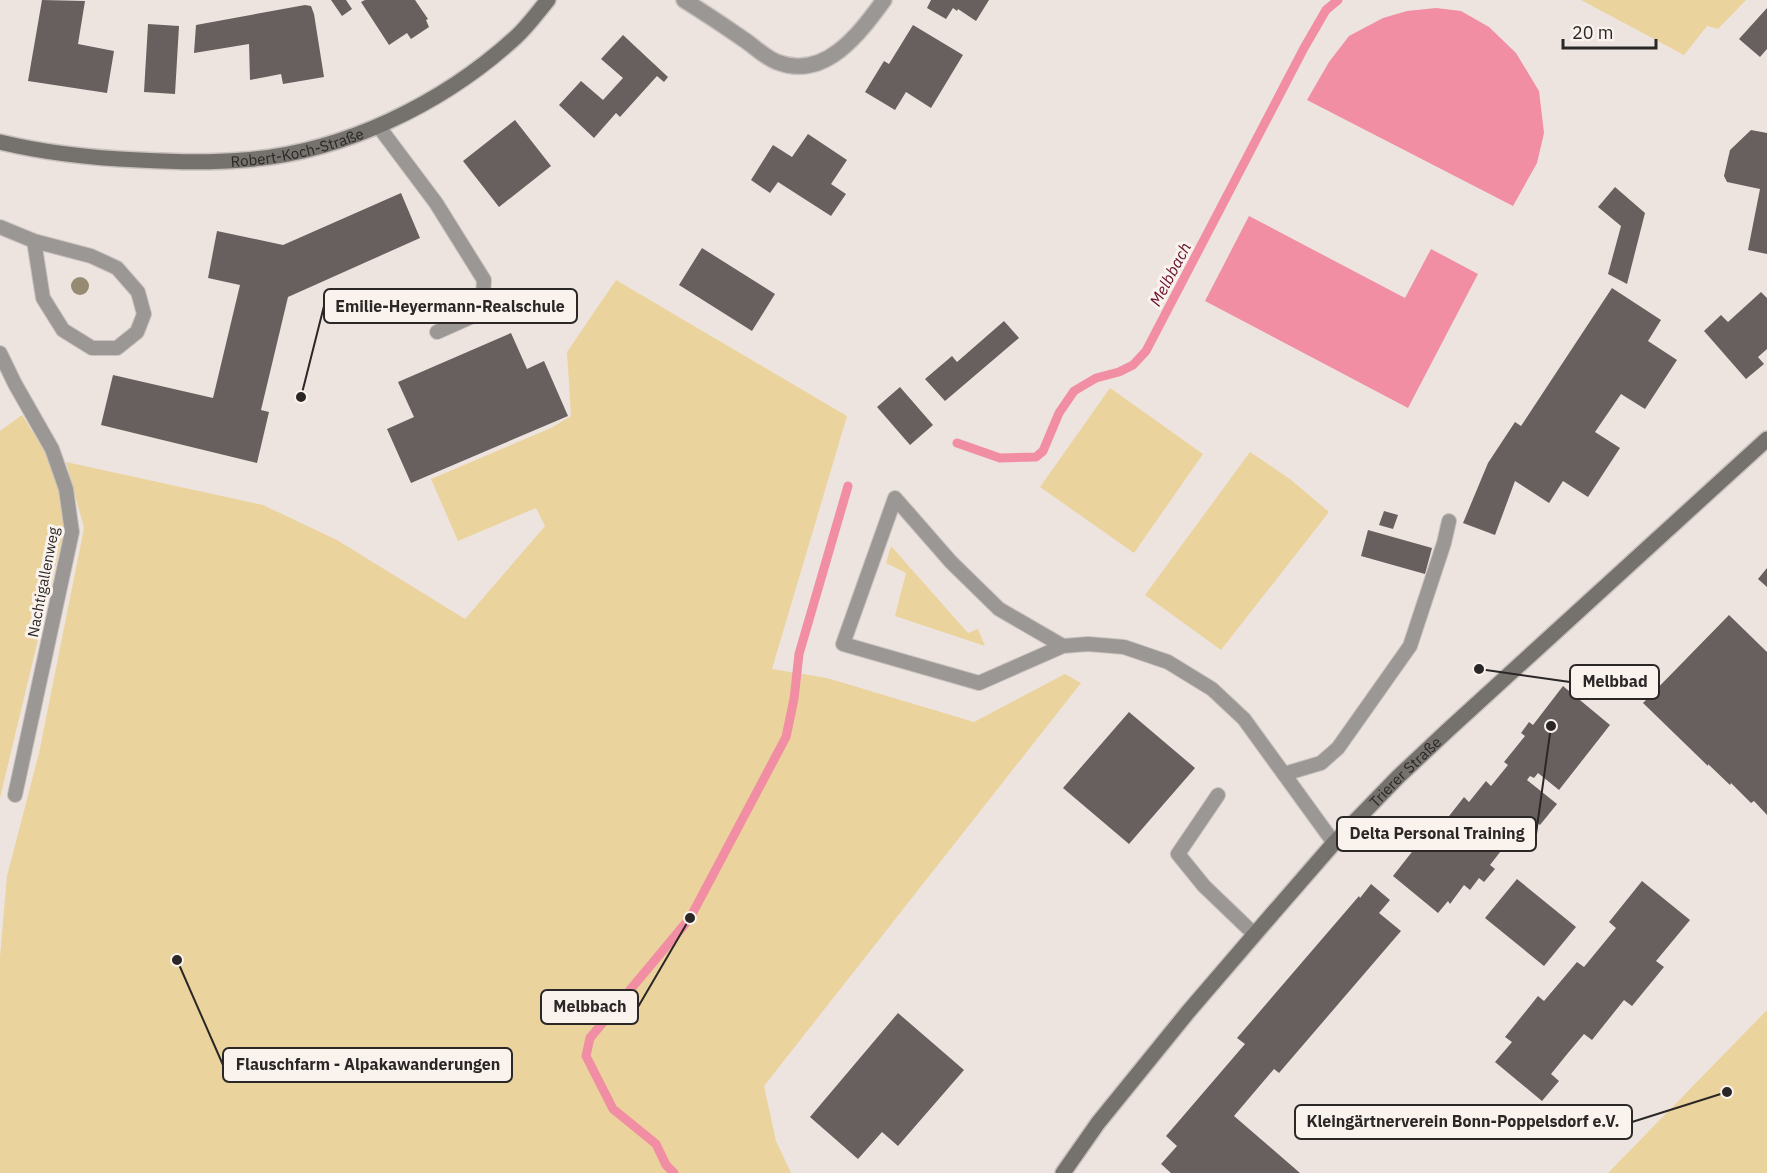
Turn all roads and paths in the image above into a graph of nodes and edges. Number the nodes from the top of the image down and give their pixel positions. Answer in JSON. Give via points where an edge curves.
{"nodes":[{"id":1,"x":549,"y":0,"type":"edge"},
{"id":2,"x":684,"y":0,"type":"edge"},
{"id":3,"x":884,"y":0,"type":"edge"},
{"id":4,"x":379,"y":127,"type":"junction"},
{"id":5,"x":0,"y":142,"type":"edge"},
{"id":6,"x":0,"y":227,"type":"edge"},
{"id":7,"x":34,"y":241,"type":"junction"},
{"id":8,"x":437,"y":332,"type":"dead end"},
{"id":9,"x":0,"y":352,"type":"edge"},
{"id":10,"x":1767,"y":439,"type":"edge"},
{"id":11,"x":1449,"y":520,"type":"dead end"},
{"id":12,"x":1063,"y":646,"type":"junction"},
{"id":13,"x":1284,"y":774,"type":"junction"},
{"id":14,"x":15,"y":795,"type":"dead end"},
{"id":15,"x":1218,"y":795,"type":"dead end"},
{"id":16,"x":1334,"y":843,"type":"junction"},
{"id":17,"x":1254,"y":934,"type":"junction"},
{"id":18,"x":1063,"y":1173,"type":"edge"}],
"edges":[{"from":1,"to":4,"type":"street","name":"Robert-Koch-Straße","via":[[516,37],[479,67],[438,96]]},
{"from":2,"to":3,"type":"street","via":[[776,62],[797,66],[820,63],[836,55],[860,33]]},
{"from":4,"to":5,"type":"street","name":"Robert-Koch-Straße","via":[[307,150],[245,160],[97,158]]},
{"from":4,"to":8,"type":"lane","via":[[436,203],[484,280],[483,312]]},
{"from":6,"to":7,"type":"lane"},
{"from":7,"to":7,"type":"lane","via":[[43,298],[63,330],[92,348],[117,348],[137,332],[144,314],[138,292],[117,268],[91,256]]},
{"from":9,"to":14,"type":"lane","name":"Nachtigallenweg","via":[[52,449],[66,489],[72,532]]},
{"from":10,"to":16,"type":"street","name":"Trierer Straße","via":[[1448,730]]},
{"from":11,"to":13,"type":"lane","via":[[1410,646],[1338,748],[1321,763]]},
{"from":12,"to":12,"type":"lane","via":[[979,683],[843,645],[896,498],[999,609]]},
{"from":12,"to":13,"type":"lane","via":[[1124,647],[1168,662],[1212,689],[1244,719]]},
{"from":13,"to":16,"type":"lane"},
{"from":15,"to":17,"type":"lane","via":[[1178,854],[1204,886]]},
{"from":16,"to":17,"type":"street","name":"Trierer Straße"},
{"from":17,"to":18,"type":"street","name":"Trierer Straße","via":[[1098,1123]]}]}
